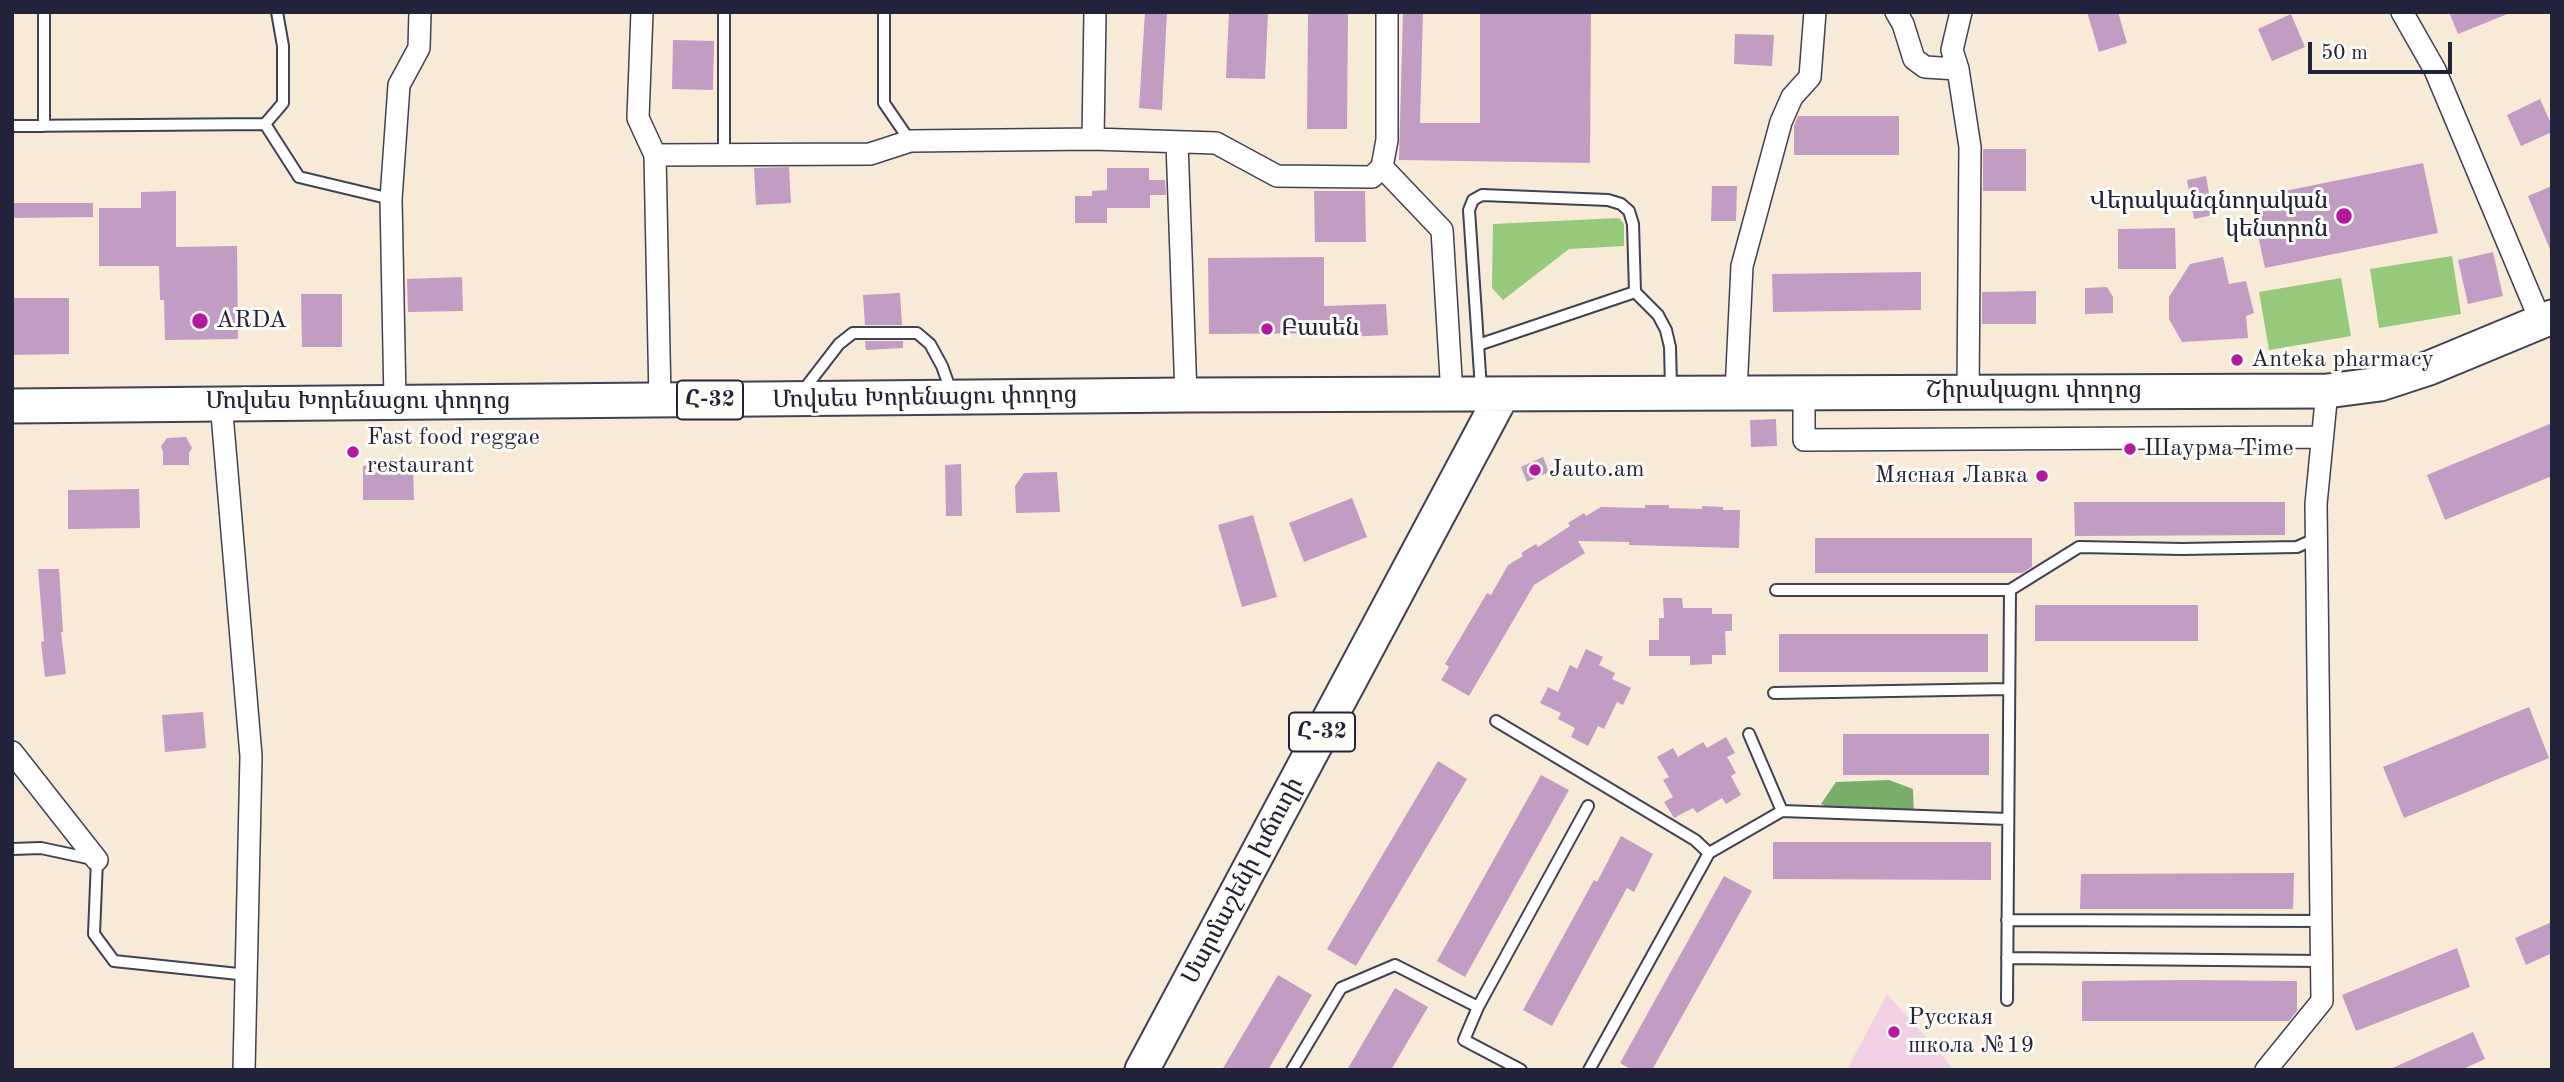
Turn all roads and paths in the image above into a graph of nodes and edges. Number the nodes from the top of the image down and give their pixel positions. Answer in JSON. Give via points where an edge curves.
{"nodes":[{"id":1,"x":44,"y":12,"type":"edge"},
{"id":2,"x":277,"y":12,"type":"edge"},
{"id":3,"x":420,"y":12,"type":"edge"},
{"id":4,"x":642,"y":12,"type":"edge"},
{"id":5,"x":724,"y":12,"type":"edge"},
{"id":6,"x":884,"y":12,"type":"edge"},
{"id":7,"x":1095,"y":12,"type":"edge"},
{"id":8,"x":1387,"y":12,"type":"edge"},
{"id":9,"x":1815,"y":12,"type":"edge"},
{"id":10,"x":1896,"y":12,"type":"edge"},
{"id":11,"x":1961,"y":12,"type":"edge"},
{"id":12,"x":2402,"y":12,"type":"edge"},
{"id":13,"x":1958,"y":69,"type":"junction"},
{"id":14,"x":265,"y":124,"type":"junction"},
{"id":15,"x":12,"y":126,"type":"edge"},
{"id":16,"x":44,"y":126,"type":"junction"},
{"id":17,"x":1093,"y":139,"type":"junction"},
{"id":18,"x":910,"y":141,"type":"junction"},
{"id":19,"x":1177,"y":142,"type":"junction"},
{"id":20,"x":724,"y":153,"type":"junction"},
{"id":21,"x":655,"y":155,"type":"junction"},
{"id":22,"x":1382,"y":167,"type":"junction"},
{"id":23,"x":391,"y":199,"type":"junction"},
{"id":24,"x":1635,"y":292,"type":"junction"},
{"id":25,"x":2546,"y":320,"type":"edge"},
{"id":26,"x":1478,"y":345,"type":"junction"},
{"id":27,"x":1804,"y":391,"type":"junction"},
{"id":28,"x":2327,"y":391,"type":"junction"},
{"id":29,"x":1736,"y":392,"type":"junction"},
{"id":30,"x":1968,"y":392,"type":"junction"},
{"id":31,"x":1671,"y":393,"type":"junction"},
{"id":32,"x":1186,"y":395,"type":"junction"},
{"id":33,"x":1479,"y":395,"type":"junction"},
{"id":34,"x":953,"y":397,"type":"junction"},
{"id":35,"x":798,"y":399,"type":"junction"},
{"id":36,"x":660,"y":400,"type":"junction"},
{"id":37,"x":395,"y":401,"type":"junction"},
{"id":38,"x":220,"y":402,"type":"junction"},
{"id":39,"x":12,"y":405,"type":"edge"},
{"id":40,"x":2321,"y":438,"type":"junction"},
{"id":41,"x":2317,"y":538,"type":"junction"},
{"id":42,"x":1776,"y":590,"type":"dead end"},
{"id":43,"x":2010,"y":590,"type":"junction"},
{"id":44,"x":2009,"y":690,"type":"junction"},
{"id":45,"x":1774,"y":693,"type":"dead end"},
{"id":46,"x":1496,"y":721,"type":"dead end"},
{"id":47,"x":1749,"y":734,"type":"dead end"},
{"id":48,"x":12,"y":752,"type":"edge"},
{"id":49,"x":1588,"y":806,"type":"dead end"},
{"id":50,"x":1782,"y":811,"type":"junction"},
{"id":51,"x":2008,"y":818,"type":"junction"},
{"id":52,"x":12,"y":849,"type":"edge"},
{"id":53,"x":1709,"y":853,"type":"junction"},
{"id":54,"x":97,"y":860,"type":"junction"},
{"id":55,"x":2007,"y":920,"type":"junction"},
{"id":56,"x":2321,"y":921,"type":"junction"},
{"id":57,"x":2007,"y":958,"type":"junction"},
{"id":58,"x":2321,"y":961,"type":"junction"},
{"id":59,"x":248,"y":975,"type":"junction"},
{"id":60,"x":2007,"y":1000,"type":"dead end"},
{"id":61,"x":1478,"y":1007,"type":"junction"},
{"id":62,"x":244,"y":1070,"type":"edge"},
{"id":63,"x":1142,"y":1070,"type":"edge"},
{"id":64,"x":1292,"y":1070,"type":"edge"},
{"id":65,"x":1521,"y":1070,"type":"edge"},
{"id":66,"x":1589,"y":1070,"type":"edge"},
{"id":67,"x":2266,"y":1070,"type":"edge"}],
"edges":[{"from":1,"to":16,"type":"lane"},
{"from":2,"to":14,"type":"lane","via":[[283,46],[283,103]]},
{"from":3,"to":23,"type":"street","via":[[419,48],[399,85]]},
{"from":4,"to":21,"type":"street","via":[[638,118]]},
{"from":5,"to":20,"type":"lane"},
{"from":6,"to":18,"type":"lane","via":[[884,103]]},
{"from":7,"to":17,"type":"street"},
{"from":8,"to":22,"type":"street","via":[[1388,140]]},
{"from":9,"to":29,"type":"street","via":[[1810,77],[1792,97],[1781,122],[1742,266]]},
{"from":10,"to":13,"type":"street","via":[[1914,60],[1925,67]]},
{"from":11,"to":13,"type":"street","via":[[1952,50]]},
{"from":12,"to":25,"type":"street","via":[[2435,70]]},
{"from":13,"to":30,"type":"street","via":[[1970,147]]},
{"from":14,"to":16,"type":"lane"},
{"from":14,"to":23,"type":"lane","via":[[299,177]]},
{"from":15,"to":16,"type":"lane"},
{"from":17,"to":18,"type":"street"},
{"from":17,"to":19,"type":"street"},
{"from":18,"to":20,"type":"street","via":[[870,154]]},
{"from":19,"to":22,"type":"street","via":[[1216,143],[1277,176],[1372,177]]},
{"from":19,"to":32,"type":"street"},
{"from":20,"to":21,"type":"street"},
{"from":21,"to":36,"type":"street"},
{"from":22,"to":33,"type":"street","via":[[1442,230]]},
{"from":23,"to":37,"type":"street"},
{"from":24,"to":26,"type":"lane"},
{"from":24,"to":26,"type":"lane","via":[[1633,224],[1621,204],[1482,195],[1473,200],[1469,210]]},
{"from":24,"to":31,"type":"lane","via":[[1666,330]]},
{"from":25,"to":28,"type":"main road","name":"Շիրակացու փողոց","via":[[2429,369],[2380,384]]},
{"from":26,"to":33,"type":"lane"},
{"from":27,"to":29,"type":"main road","name":"Շիրակացու փողոց"},
{"from":27,"to":30,"type":"main road","name":"Շիրակացու փողոց"},
{"from":27,"to":40,"type":"street","via":[[1804,440]]},
{"from":28,"to":30,"type":"main road","name":"Շիրակացու փողոց"},
{"from":28,"to":40,"type":"street"},
{"from":29,"to":31,"type":"main road","name":"Շիրակացու փողոց"},
{"from":31,"to":33,"type":"main road","name":"Շիրակացու փողոց"},
{"from":32,"to":33,"type":"main road","name":"Մովսես Խորենացու փողոց","number":"Հ-32"},
{"from":32,"to":34,"type":"main road","name":"Մովսես Խորենացու փողոց","number":"Հ-32"},
{"from":33,"to":63,"type":"main road","name":"Մարմաշենի խճուղի","number":"Հ-32"},
{"from":34,"to":35,"type":"main road","name":"Մովսես Խորենացու փողոց","number":"Հ-32"},
{"from":34,"to":35,"type":"lane","via":[[930,344],[917,333],[853,333],[839,344]]},
{"from":35,"to":36,"type":"main road","name":"Մովսես Խորենացու փողոց","number":"Հ-32"},
{"from":36,"to":37,"type":"main road","name":"Մովսես Խորենացու փողոց","number":"Հ-32"},
{"from":37,"to":38,"type":"main road","name":"Մովսես Խորենացու փողոց","number":"Հ-32"},
{"from":38,"to":39,"type":"main road","name":"Մովսես Խորենացու փողոց","number":"Հ-32"},
{"from":38,"to":59,"type":"street","via":[[251,756]]},
{"from":40,"to":41,"type":"street"},
{"from":41,"to":43,"type":"lane","via":[[2297,547],[2078,547]]},
{"from":41,"to":56,"type":"street"},
{"from":42,"to":43,"type":"lane"},
{"from":43,"to":44,"type":"lane"},
{"from":44,"to":45,"type":"lane"},
{"from":44,"to":51,"type":"lane"},
{"from":46,"to":53,"type":"lane","via":[[1695,840]]},
{"from":47,"to":50,"type":"lane"},
{"from":48,"to":54,"type":"street"},
{"from":49,"to":61,"type":"lane"},
{"from":50,"to":51,"type":"lane"},
{"from":50,"to":53,"type":"lane"},
{"from":51,"to":55,"type":"lane"},
{"from":52,"to":54,"type":"lane","via":[[41,848]]},
{"from":53,"to":66,"type":"lane"},
{"from":54,"to":59,"type":"lane","via":[[94,934],[114,961]]},
{"from":55,"to":56,"type":"lane"},
{"from":55,"to":57,"type":"lane"},
{"from":56,"to":58,"type":"street"},
{"from":57,"to":58,"type":"lane"},
{"from":57,"to":60,"type":"lane"},
{"from":58,"to":67,"type":"street","via":[[2322,1001]]},
{"from":59,"to":62,"type":"street"},
{"from":61,"to":64,"type":"lane","via":[[1395,964],[1341,988]]},
{"from":61,"to":65,"type":"lane","via":[[1464,1040]]}]}
